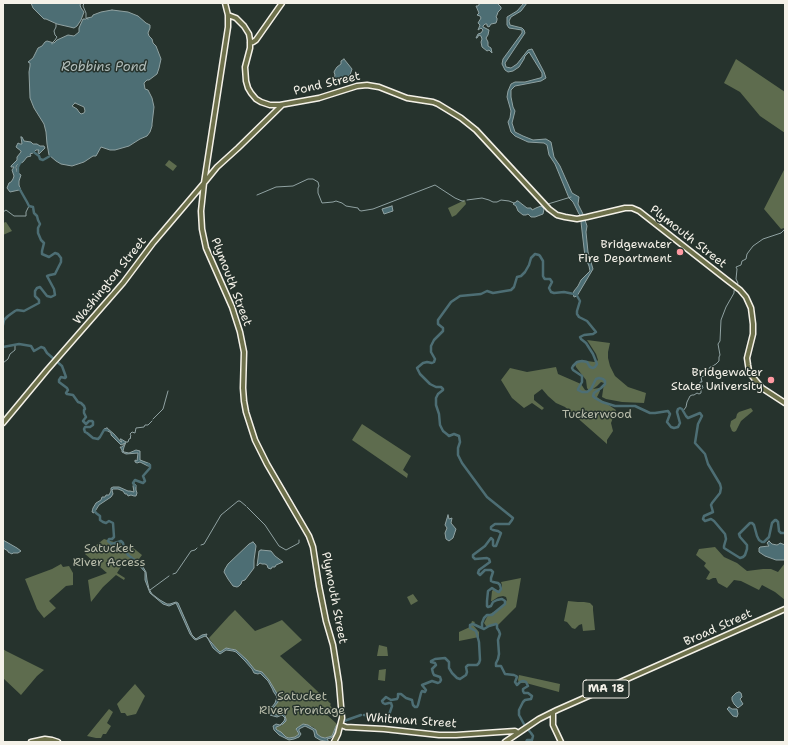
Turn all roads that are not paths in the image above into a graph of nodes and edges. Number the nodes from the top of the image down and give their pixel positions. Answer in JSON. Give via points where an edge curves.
{"nodes":[{"id":1,"x":225,"y":3,"type":"edge"},
{"id":2,"x":282,"y":3,"type":"edge"},
{"id":3,"x":228,"y":15,"type":"junction"},
{"id":4,"x":250,"y":43,"type":"junction"},
{"id":5,"x":437,"y":103,"type":"joint"},
{"id":6,"x":282,"y":105,"type":"junction"},
{"id":7,"x":204,"y":183,"type":"junction"},
{"id":8,"x":785,"y":403,"type":"edge"},
{"id":9,"x":3,"y":423,"type":"edge"},
{"id":10,"x":785,"y":609,"type":"edge"},
{"id":11,"x":553,"y":712,"type":"junction"},
{"id":12,"x":546,"y":716,"type":"junction"},
{"id":13,"x":342,"y":721,"type":"junction"},
{"id":14,"x":553,"y":724,"type":"junction"},
{"id":15,"x":350,"y":727,"type":"junction"},
{"id":16,"x":518,"y":733,"type":"junction"},
{"id":17,"x":338,"y":734,"type":"junction"},
{"id":18,"x":31,"y":742,"type":"edge"},
{"id":19,"x":58,"y":742,"type":"edge"},
{"id":20,"x":334,"y":742,"type":"edge"},
{"id":21,"x":505,"y":742,"type":"edge"},
{"id":22,"x":561,"y":742,"type":"edge"}],
"edges":[{"from":1,"to":3,"type":"main road","name":"Plymouth Street"},
{"from":2,"to":4,"type":"main road","via":[[256,40]]},
{"from":3,"to":4,"type":"main road","via":[[236,18],[244,26],[249,34]]},
{"from":3,"to":7,"type":"main road","name":"Plymouth Street"},
{"from":4,"to":6,"type":"main road","name":"Pond Street","via":[[245,67],[250,92],[268,105]]},
{"from":5,"to":6,"type":"main road","name":"Pond Street","via":[[407,98],[379,87],[365,85]]},
{"from":5,"to":8,"type":"main road","name":"Plymouth Street","via":[[476,130],[554,212],[565,218],[583,218],[624,208],[637,210],[736,287],[747,298],[752,314],[753,329],[747,358],[749,371],[762,388]]},
{"from":6,"to":7,"type":"main road","name":"Washington Street","via":[[216,167]]},
{"from":7,"to":9,"type":"main road","name":"Washington Street","via":[[123,283]]},
{"from":7,"to":13,"type":"main road","name":"Plymouth Street","via":[[202,229],[206,248],[232,305],[239,328],[244,352],[243,388],[246,412],[258,449],[313,545],[326,621],[333,645]]},
{"from":10,"to":11,"type":"main road","name":"Broad Street","number":"MA 18"},
{"from":11,"to":12,"type":"main road","number":"MA 18"},
{"from":11,"to":14,"type":"main road"},
{"from":12,"to":14,"type":"main road","via":[[551,718]]},
{"from":12,"to":16,"type":"main road","number":"MA 18"},
{"from":13,"to":15,"type":"main road"},
{"from":13,"to":17,"type":"main road","name":"Plymouth Street"},
{"from":14,"to":22,"type":"main road"},
{"from":15,"to":16,"type":"main road","name":"Whitman Street","via":[[448,735],[515,731]]},
{"from":15,"to":17,"type":"main road"},
{"from":16,"to":21,"type":"main road","number":"MA 18"},
{"from":17,"to":20,"type":"main road","name":"Plymouth Street"},
{"from":18,"to":19,"type":"main road"}]}
